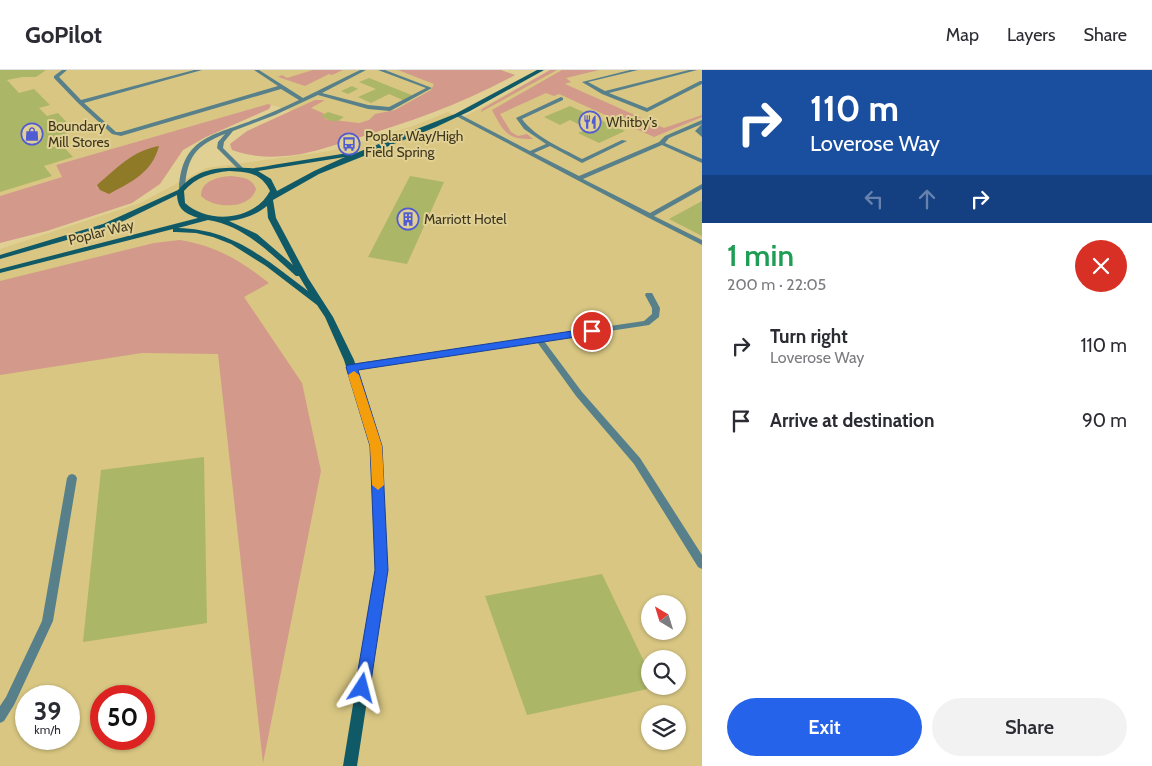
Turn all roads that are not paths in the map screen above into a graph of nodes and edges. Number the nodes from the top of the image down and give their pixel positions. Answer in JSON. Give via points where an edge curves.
{"nodes":[{"id":1,"x":64,"y":70,"type":"edge"},
{"id":2,"x":200,"y":70,"type":"edge"},
{"id":3,"x":256,"y":70,"type":"edge"},
{"id":4,"x":364,"y":70,"type":"edge"},
{"id":5,"x":380,"y":70,"type":"edge"},
{"id":6,"x":541,"y":70,"type":"edge"},
{"id":7,"x":636,"y":70,"type":"edge"},
{"id":8,"x":695,"y":70,"type":"edge"},
{"id":9,"x":702,"y":82,"type":"edge"},
{"id":10,"x":282,"y":87,"type":"junction"},
{"id":11,"x":317,"y":93,"type":"junction"},
{"id":12,"x":604,"y":93,"type":"junction"},
{"id":13,"x":561,"y":99,"type":"dead end"},
{"id":14,"x":302,"y":100,"type":"junction"},
{"id":15,"x":80,"y":102,"type":"junction"},
{"id":16,"x":457,"y":115,"type":"junction"},
{"id":17,"x":702,"y":122,"type":"edge"},
{"id":18,"x":702,"y":126,"type":"edge"},
{"id":19,"x":230,"y":131,"type":"junction"},
{"id":20,"x":702,"y":135,"type":"edge"},
{"id":21,"x":624,"y":141,"type":"dead end"},
{"id":22,"x":550,"y":144,"type":"junction"},
{"id":23,"x":660,"y":144,"type":"junction"},
{"id":24,"x":529,"y":153,"type":"junction"},
{"id":25,"x":356,"y":154,"type":"junction"},
{"id":26,"x":702,"y":161,"type":"edge"},
{"id":27,"x":244,"y":170,"type":"junction"},
{"id":28,"x":580,"y":178,"type":"junction"},
{"id":29,"x":702,"y":186,"type":"edge"},
{"id":30,"x":181,"y":190,"type":"junction"},
{"id":31,"x":271,"y":199,"type":"junction"},
{"id":32,"x":649,"y":216,"type":"junction"},
{"id":33,"x":208,"y":218,"type":"junction"},
{"id":34,"x":220,"y":219,"type":"junction"},
{"id":35,"x":149,"y":233,"type":"junction"},
{"id":36,"x":702,"y":244,"type":"edge"},
{"id":37,"x":0,"y":257,"type":"edge"},
{"id":38,"x":0,"y":271,"type":"edge"},
{"id":39,"x":304,"y":278,"type":"junction"},
{"id":40,"x":649,"y":295,"type":"dead end"},
{"id":41,"x":322,"y":306,"type":"junction"},
{"id":42,"x":539,"y":339,"type":"junction"},
{"id":43,"x":352,"y":367,"type":"junction"},
{"id":44,"x":72,"y":478,"type":"dead end"},
{"id":45,"x":702,"y":564,"type":"edge"},
{"id":46,"x":0,"y":717,"type":"edge"},
{"id":47,"x":350,"y":766,"type":"edge"}],
"edges":[{"from":1,"to":15,"type":"lane","via":[[56,77]]},
{"from":2,"to":15,"type":"lane"},
{"from":3,"to":10,"type":"lane"},
{"from":4,"to":11,"type":"lane"},
{"from":5,"to":11,"type":"lane","via":[[430,88],[390,109],[368,107]]},
{"from":6,"to":16,"type":"main road","name":"Poplar Way"},
{"from":7,"to":12,"type":"lane","via":[[584,82]]},
{"from":8,"to":12,"type":"lane"},
{"from":9,"to":12,"type":"lane","via":[[646,110]]},
{"from":10,"to":14,"type":"lane"},
{"from":10,"to":15,"type":"lane","via":[[121,134],[114,133]]},
{"from":11,"to":14,"type":"lane"},
{"from":13,"to":22,"type":"lane","via":[[519,118],[526,128]]},
{"from":14,"to":19,"type":"lane"},
{"from":16,"to":24,"type":"lane"},
{"from":16,"to":25,"type":"main road","name":"Poplar Way"},
{"from":17,"to":23,"type":"lane","via":[[667,137]]},
{"from":18,"to":20,"type":"lane","via":[[698,131]]},
{"from":19,"to":27,"type":"lane","via":[[220,148]]},
{"from":19,"to":30,"type":"lane","via":[[216,135],[196,148],[183,168]]},
{"from":21,"to":22,"type":"lane","via":[[582,161]]},
{"from":22,"to":24,"type":"lane"},
{"from":23,"to":26,"type":"lane"},
{"from":23,"to":28,"type":"lane"},
{"from":24,"to":28,"type":"lane"},
{"from":25,"to":27,"type":"main road","name":"Poplar Way"},
{"from":25,"to":31,"type":"main road","name":"Poplar Way","via":[[299,180]]},
{"from":27,"to":30,"type":"main road","name":"Poplar Way","via":[[209,172],[198,176]]},
{"from":27,"to":31,"type":"main road","via":[[258,173],[270,182],[274,191]]},
{"from":28,"to":32,"type":"lane"},
{"from":29,"to":32,"type":"lane"},
{"from":30,"to":33,"type":"main road","name":"Poplar Way","via":[[182,206]]},
{"from":30,"to":37,"type":"main road","name":"Poplar Way","via":[[106,226]]},
{"from":31,"to":34,"type":"main road","name":"Poplar Way","via":[[264,207],[248,214]]},
{"from":31,"to":39,"type":"main road","via":[[272,218]]},
{"from":32,"to":36,"type":"lane"},
{"from":33,"to":34,"type":"main road","name":"Poplar Way"},
{"from":33,"to":35,"type":"main road","name":"Poplar Way"},
{"from":34,"to":39,"type":"main road","via":[[254,236]]},
{"from":35,"to":38,"type":"main road","name":"Poplar Way"},
{"from":35,"to":41,"type":"main road","via":[[185,230],[211,234],[238,244]]},
{"from":39,"to":41,"type":"main road"},
{"from":40,"to":42,"type":"lane","via":[[656,315],[646,323]]},
{"from":41,"to":43,"type":"main road"},
{"from":42,"to":43,"type":"lane"},
{"from":42,"to":45,"type":"lane","via":[[579,394],[638,461]]},
{"from":43,"to":47,"type":"main road","via":[[376,446],[381,570]]},
{"from":44,"to":46,"type":"lane","via":[[47,621]]}]}
